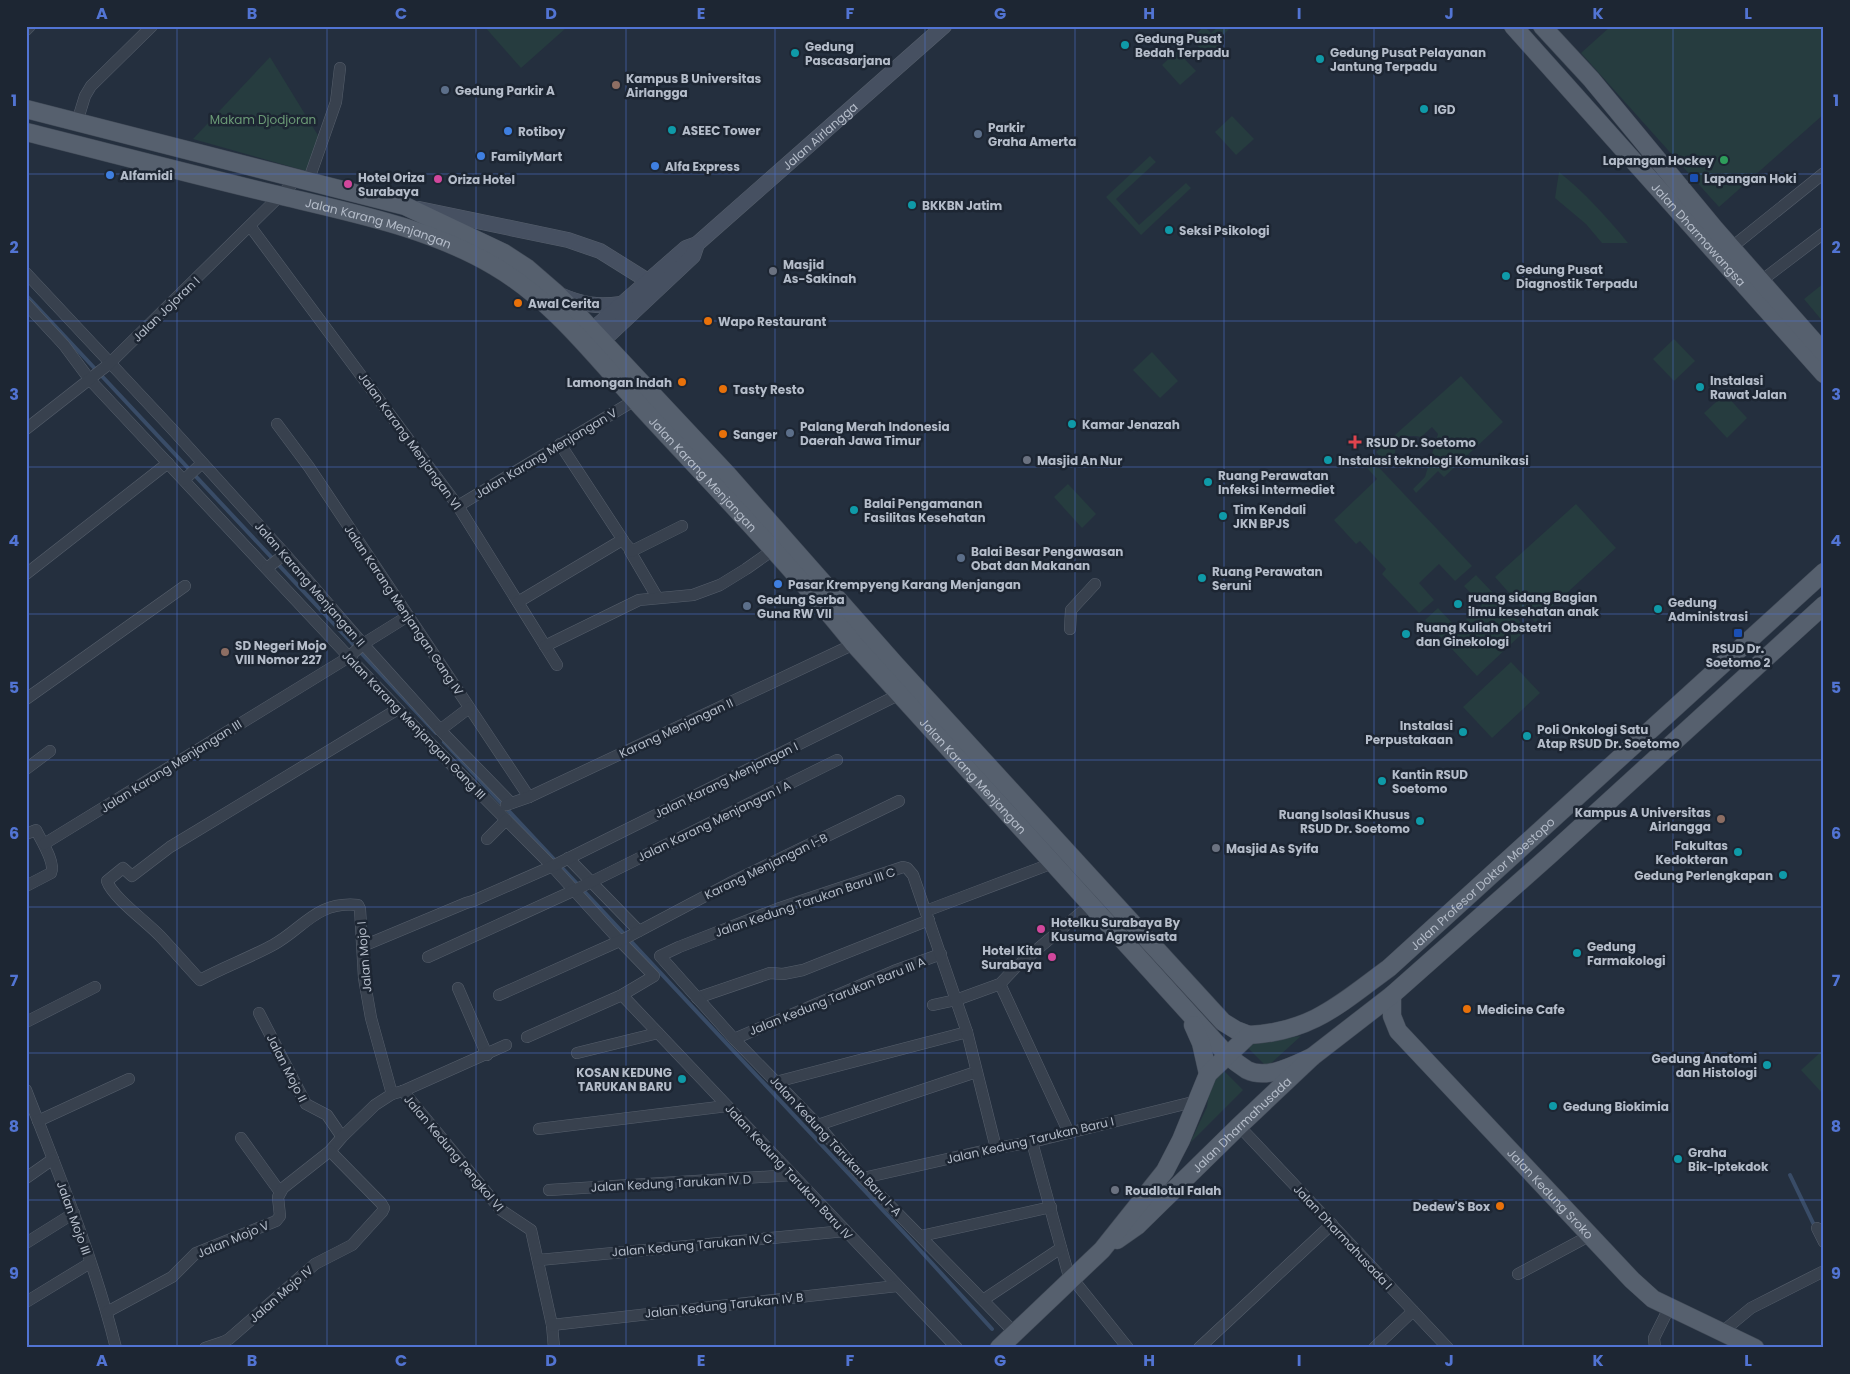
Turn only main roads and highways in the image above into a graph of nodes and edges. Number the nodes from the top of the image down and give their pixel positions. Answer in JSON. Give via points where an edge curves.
{"nodes":[{"id":1,"x":944,"y":26,"type":"edge"},
{"id":2,"x":1513,"y":26,"type":"edge"},
{"id":3,"x":1542,"y":26,"type":"edge"},
{"id":4,"x":1591,"y":79,"type":"junction"},
{"id":5,"x":1574,"y":93,"type":"junction"},
{"id":6,"x":26,"y":109,"type":"edge"},
{"id":7,"x":26,"y":132,"type":"edge"},
{"id":8,"x":146,"y":140,"type":"junction"},
{"id":9,"x":140,"y":160,"type":"junction"},
{"id":10,"x":405,"y":206,"type":"junction"},
{"id":11,"x":697,"y":244,"type":"junction"},
{"id":12,"x":648,"y":280,"type":"junction"},
{"id":13,"x":557,"y":294,"type":"junction"},
{"id":14,"x":621,"y":304,"type":"junction"},
{"id":15,"x":592,"y":341,"type":"junction"},
{"id":16,"x":1824,"y":353,"type":"edge"},
{"id":17,"x":1824,"y":374,"type":"edge"},
{"id":18,"x":1824,"y":572,"type":"edge"},
{"id":19,"x":831,"y":603,"type":"junction"},
{"id":20,"x":1824,"y":605,"type":"edge"},
{"id":21,"x":1392,"y":995,"type":"junction"},
{"id":22,"x":1189,"y":1014,"type":"junction"},
{"id":23,"x":1249,"y":1035,"type":"junction"},
{"id":24,"x":1228,"y":1056,"type":"junction"},
{"id":25,"x":1312,"y":1058,"type":"junction"},
{"id":26,"x":1208,"y":1074,"type":"junction"},
{"id":27,"x":1102,"y":1250,"type":"junction"},
{"id":28,"x":999,"y":1348,"type":"edge"},
{"id":29,"x":1755,"y":1348,"type":"edge"}],
"edges":[{"from":1,"to":11,"type":"main road","name":"Jalan Airlangga"},
{"from":2,"to":5,"type":"main road","name":"Jalan Dharmawangsa"},
{"from":3,"to":4,"type":"main road","name":"Jalan Dharmawangsa"},
{"from":4,"to":5,"type":"main road"},
{"from":4,"to":16,"type":"main road","name":"Jalan Dharmawangsa"},
{"from":5,"to":17,"type":"main road","name":"Jalan Dharmawangsa"},
{"from":6,"to":8,"type":"main road","name":"Jalan Karang Menjangan"},
{"from":7,"to":9,"type":"main road","name":"Jalan Karang Menjangan"},
{"from":8,"to":9,"type":"main road"},
{"from":8,"to":10,"type":"main road","name":"Jalan Karang Menjangan"},
{"from":9,"to":15,"type":"main road","name":"Jalan Karang Menjangan","via":[[348,211],[428,236],[493,265],[523,284]]},
{"from":10,"to":12,"type":"main road","name":"Jalan Karang Menjangan","via":[[568,240],[600,251]]},
{"from":10,"to":13,"type":"main road","name":"Jalan Karang Menjangan","via":[[504,253]]},
{"from":11,"to":12,"type":"main road","name":"Jalan Airlangga","via":[[686,248]]},
{"from":11,"to":15,"type":"main road","name":"Jalan Airlangga","via":[[693,256]]},
{"from":12,"to":14,"type":"main road","name":"Jalan Airlangga"},
{"from":13,"to":14,"type":"main road","via":[[580,304],[603,307]]},
{"from":13,"to":15,"type":"main road","name":"Jalan Karang Menjangan"},
{"from":14,"to":15,"type":"main road","name":"Jalan Airlangga"},
{"from":15,"to":19,"type":"main road","name":"Jalan Karang Menjangan","via":[[728,475]]},
{"from":15,"to":19,"type":"main road","name":"Jalan Karang Menjangan","via":[[635,400],[773,550]]},
{"from":18,"to":23,"type":"main road","name":"Jalan Profesor Doktor Moestopo","via":[[1389,968],[1326,1014],[1294,1028]]},
{"from":19,"to":22,"type":"main road","name":"Jalan Karang Menjangan","via":[[854,644]]},
{"from":19,"to":23,"type":"main road","name":"Jalan Karang Menjangan","via":[[888,657],[1223,1022]]},
{"from":20,"to":21,"type":"main road","name":"Jalan Profesor Doktor Moestopo"},
{"from":21,"to":25,"type":"main road","name":"Jalan Profesor Doktor Moestopo"},
{"from":21,"to":29,"type":"main road","name":"Jalan Kedung Sroko","via":[[1392,1016],[1398,1032],[1589,1236],[1653,1299]]},
{"from":22,"to":24,"type":"main road","name":"Jalan Karang Menjangan"},
{"from":22,"to":26,"type":"main road","via":[[1201,1043]]},
{"from":23,"to":24,"type":"main road"},
{"from":24,"to":25,"type":"main road","name":"Jalan Karang Menjangan","via":[[1248,1071],[1259,1074]]},
{"from":24,"to":26,"type":"main road"},
{"from":25,"to":27,"type":"main road","name":"Jalan Dharmahusada","via":[[1137,1226]]},
{"from":26,"to":27,"type":"main road","name":"Jalan Dharmahusada","via":[[1165,1170]]},
{"from":27,"to":28,"type":"main road","name":"Jalan Dharmahusada"}]}
